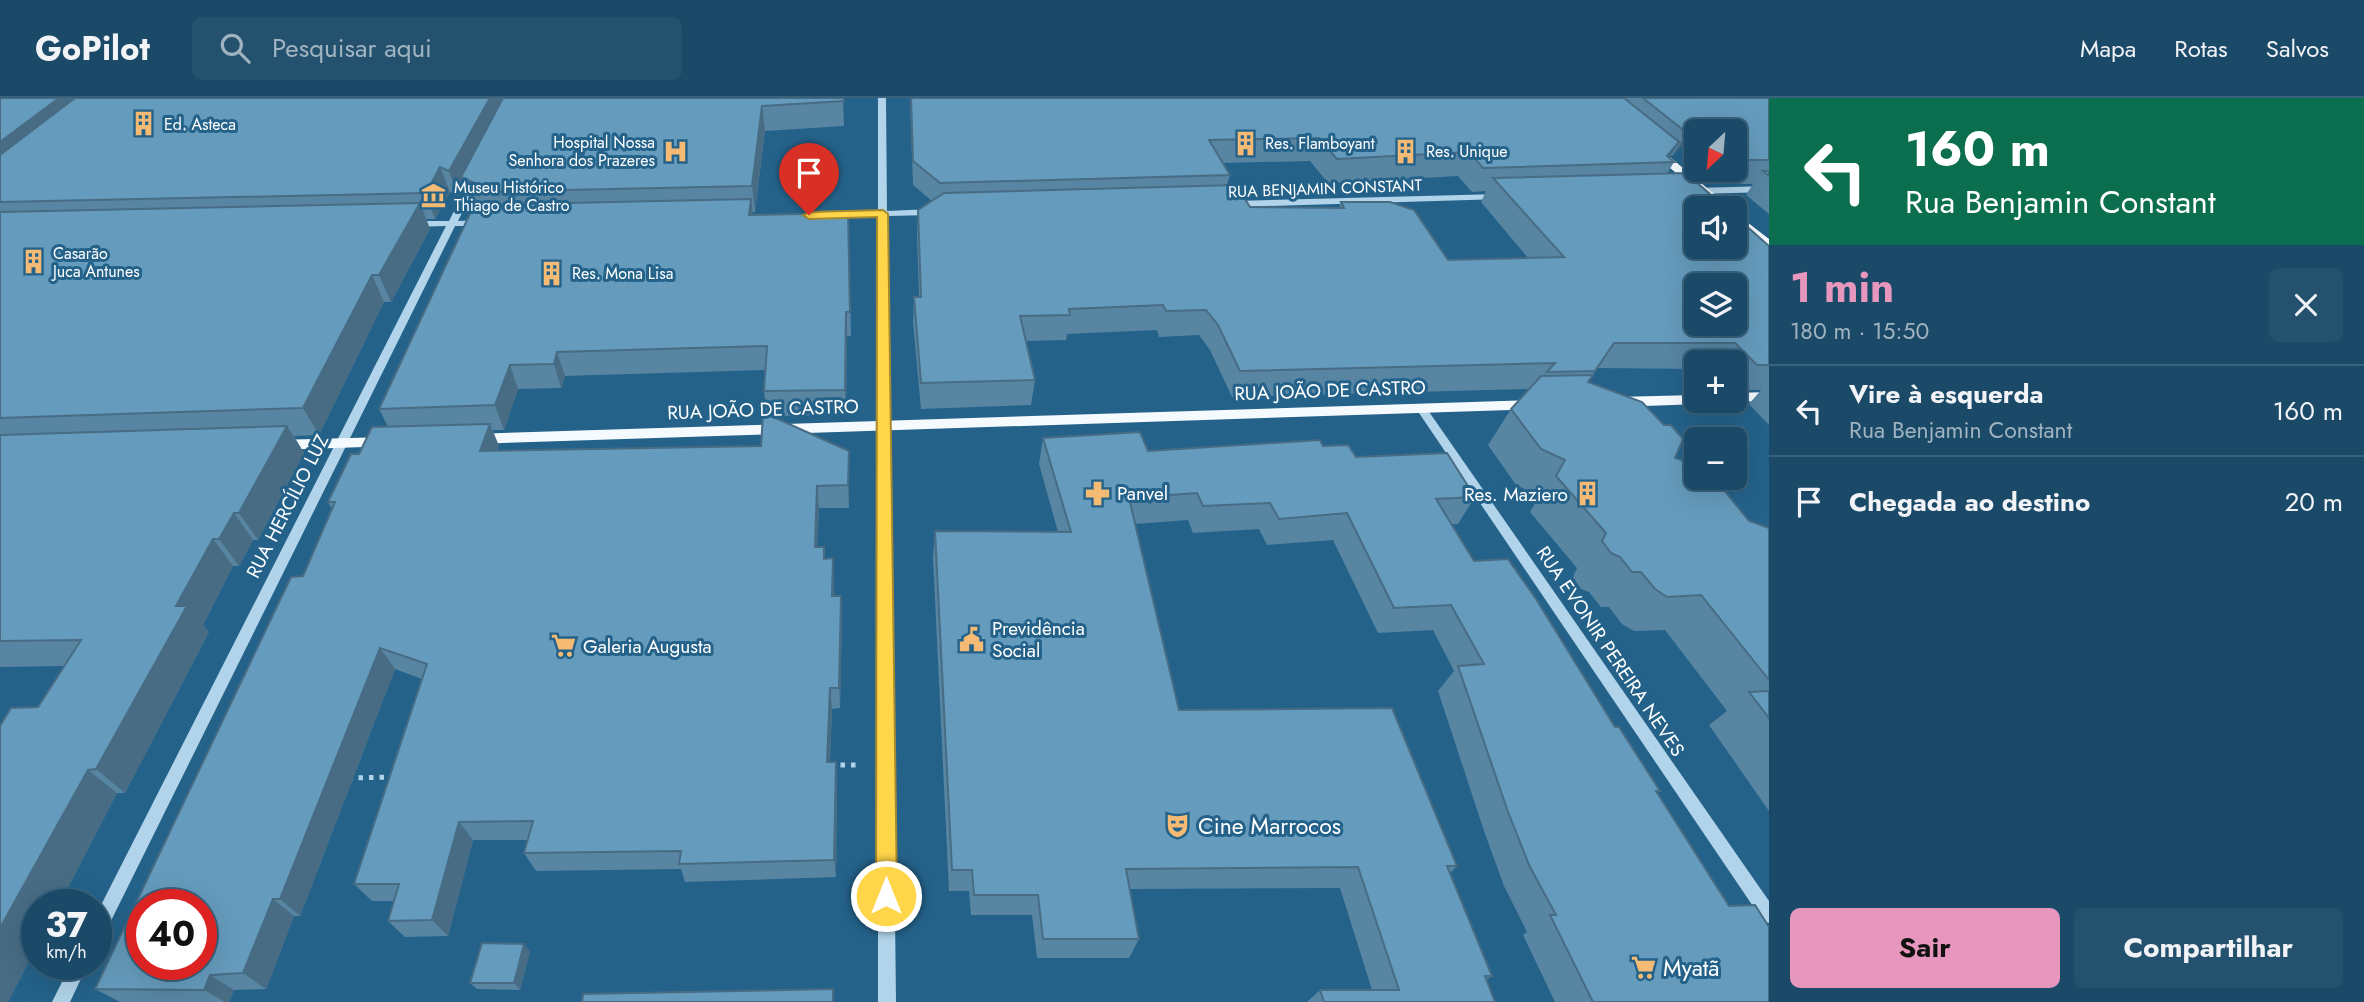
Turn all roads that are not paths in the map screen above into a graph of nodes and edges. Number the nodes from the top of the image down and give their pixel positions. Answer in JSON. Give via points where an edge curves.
{"nodes":[{"id":1,"x":882,"y":98,"type":"edge"},
{"id":2,"x":1643,"y":140,"type":"edge"},
{"id":3,"x":480,"y":166,"type":"edge"},
{"id":4,"x":1769,"y":189,"type":"edge"},
{"id":5,"x":1690,"y":191,"type":"edge"},
{"id":6,"x":1704,"y":191,"type":"junction"},
{"id":7,"x":1511,"y":196,"type":"edge"},
{"id":8,"x":1710,"y":196,"type":"edge"},
{"id":9,"x":1223,"y":204,"type":"edge"},
{"id":10,"x":947,"y":212,"type":"edge"},
{"id":11,"x":883,"y":214,"type":"junction"},
{"id":12,"x":822,"y":215,"type":"edge"},
{"id":13,"x":452,"y":223,"type":"junction"},
{"id":14,"x":493,"y":223,"type":"edge"},
{"id":15,"x":397,"y":225,"type":"edge"},
{"id":16,"x":1747,"y":227,"type":"edge"},
{"id":17,"x":1769,"y":245,"type":"edge"},
{"id":18,"x":1769,"y":397,"type":"edge"},
{"id":19,"x":1747,"y":398,"type":"edge"},
{"id":20,"x":1684,"y":400,"type":"edge"},
{"id":21,"x":1600,"y":403,"type":"edge"},
{"id":22,"x":1559,"y":404,"type":"edge"},
{"id":23,"x":1421,"y":408,"type":"junction"},
{"id":24,"x":884,"y":426,"type":"junction"},
{"id":25,"x":453,"y":440,"type":"edge"},
{"id":26,"x":411,"y":441,"type":"edge"},
{"id":27,"x":342,"y":443,"type":"junction"},
{"id":28,"x":264,"y":446,"type":"edge"},
{"id":29,"x":112,"y":901,"type":"edge"},
{"id":30,"x":1769,"y":915,"type":"edge"},
{"id":31,"x":72,"y":980,"type":"edge"},
{"id":32,"x":61,"y":1002,"type":"edge"},
{"id":33,"x":887,"y":1002,"type":"edge"}],
"edges":[{"from":1,"to":11,"type":"street"},
{"from":2,"to":6,"type":"main road"},
{"from":3,"to":13,"type":"street","name":"RUA HERCÍLIO LUZ"},
{"from":4,"to":6,"type":"street"},
{"from":5,"to":6,"type":"street"},
{"from":6,"to":8,"type":"main road"},
{"from":7,"to":9,"type":"street","name":"RUA BENJAMIN CONSTANT"},
{"from":10,"to":11,"type":"street"},
{"from":11,"to":12,"type":"street"},
{"from":11,"to":24,"type":"street"},
{"from":13,"to":14,"type":"street"},
{"from":13,"to":15,"type":"street"},
{"from":13,"to":27,"type":"street","name":"RUA HERCÍLIO LUZ"},
{"from":16,"to":17,"type":"main road"},
{"from":18,"to":19,"type":"main road"},
{"from":20,"to":21,"type":"main road"},
{"from":22,"to":23,"type":"main road","name":"RUA JOÃO DE CASTRO"},
{"from":23,"to":24,"type":"main road","name":"RUA JOÃO DE CASTRO"},
{"from":23,"to":30,"type":"street","name":"RUA EVONIR PEREIRA NEVES"},
{"from":24,"to":25,"type":"main road","name":"RUA JOÃO DE CASTRO"},
{"from":24,"to":33,"type":"street"},
{"from":26,"to":27,"type":"main road"},
{"from":27,"to":28,"type":"main road"},
{"from":27,"to":29,"type":"street","name":"RUA HERCÍLIO LUZ"},
{"from":31,"to":32,"type":"street"}]}
